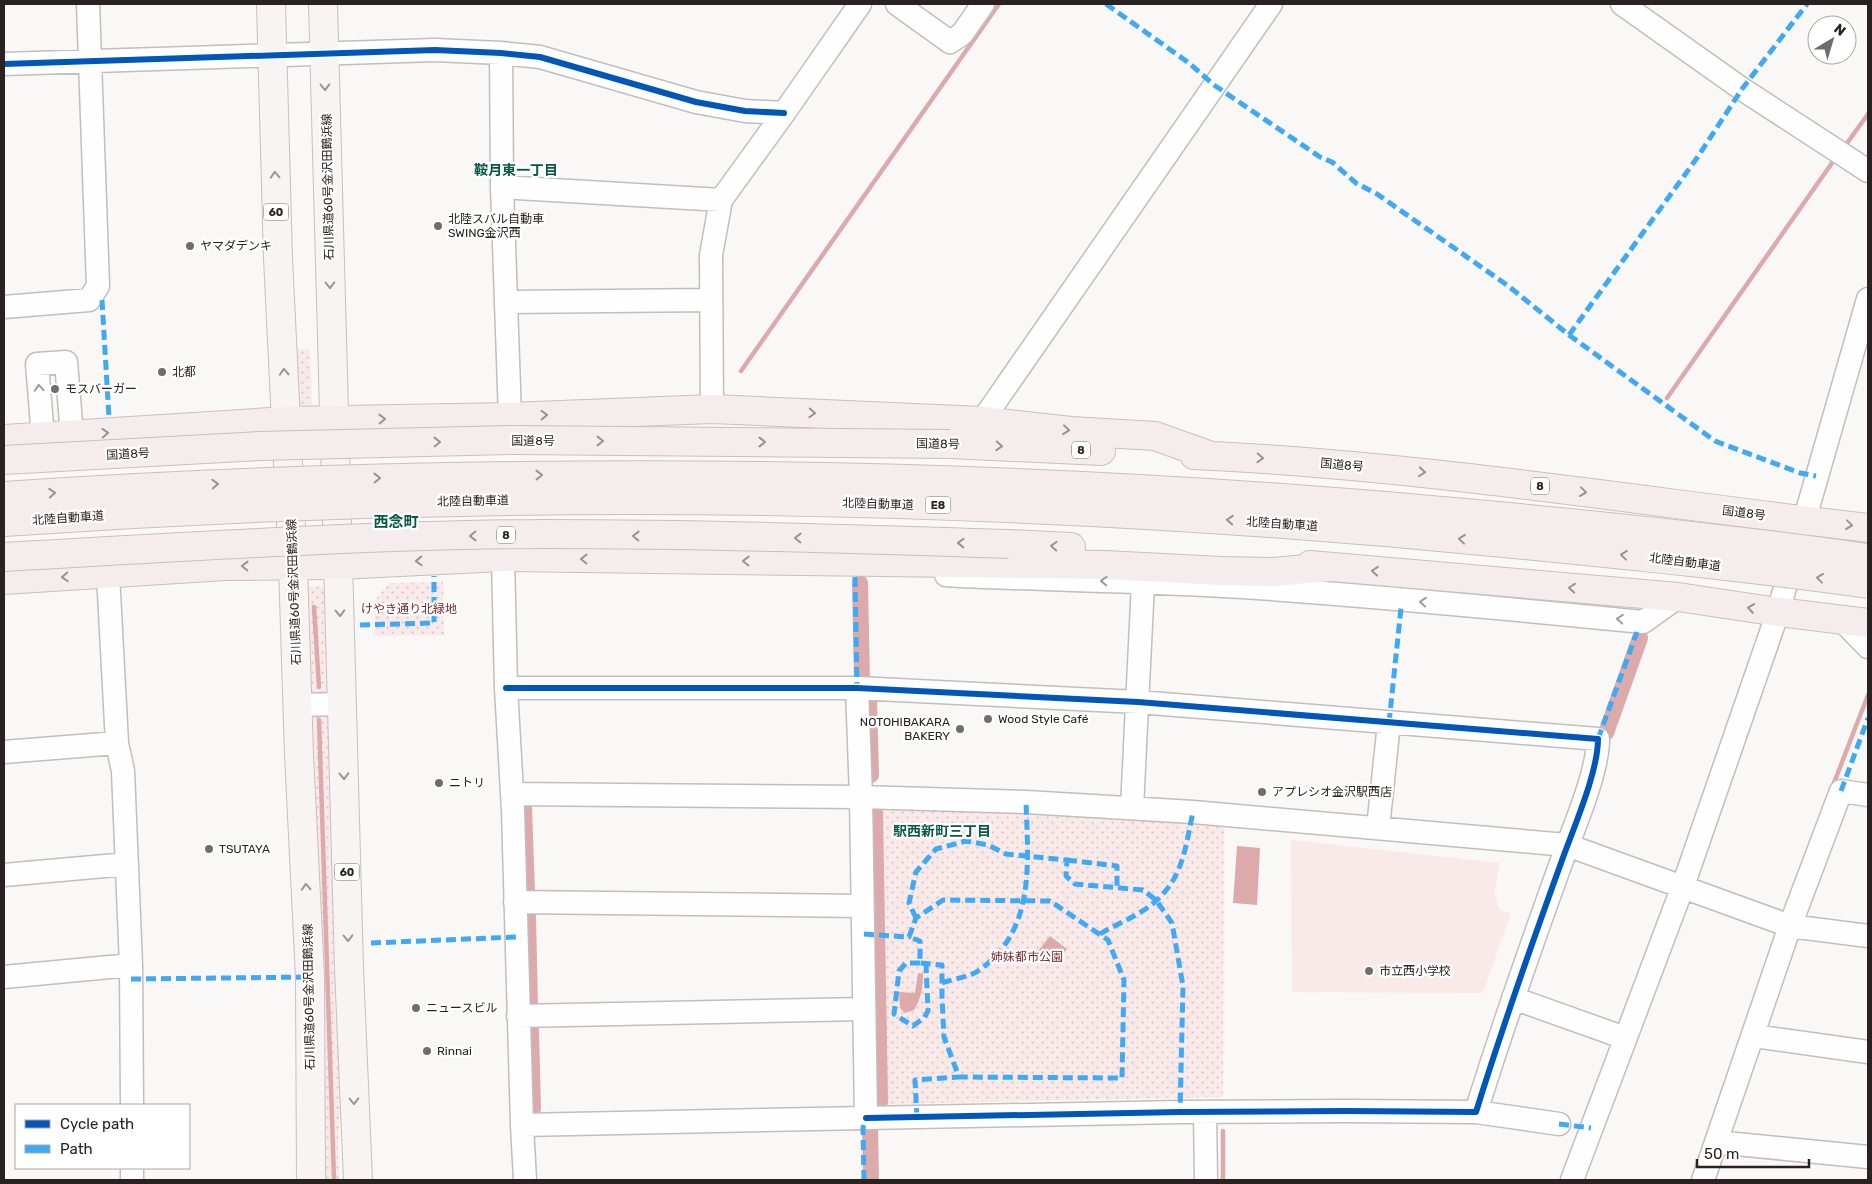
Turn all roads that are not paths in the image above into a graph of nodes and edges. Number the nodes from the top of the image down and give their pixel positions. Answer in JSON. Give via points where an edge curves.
{"nodes":[{"id":1,"x":88,"y":4,"type":"edge"},
{"id":2,"x":271,"y":4,"type":"edge"},
{"id":3,"x":323,"y":4,"type":"edge"},
{"id":4,"x":860,"y":4,"type":"edge"},
{"id":5,"x":897,"y":4,"type":"edge"},
{"id":6,"x":983,"y":4,"type":"edge"},
{"id":7,"x":1272,"y":4,"type":"edge"},
{"id":8,"x":1622,"y":4,"type":"edge"},
{"id":9,"x":501,"y":52,"type":"junction"},
{"id":10,"x":325,"y":53,"type":"junction"},
{"id":11,"x":271,"y":55,"type":"junction"},
{"id":12,"x":90,"y":61,"type":"junction"},
{"id":13,"x":4,"y":64,"type":"edge"},
{"id":14,"x":784,"y":113,"type":"junction"},
{"id":15,"x":1868,"y":171,"type":"edge"},
{"id":16,"x":502,"y":187,"type":"junction"},
{"id":17,"x":721,"y":200,"type":"junction"},
{"id":18,"x":1868,"y":299,"type":"edge"},
{"id":19,"x":711,"y":300,"type":"junction"},
{"id":20,"x":506,"y":302,"type":"junction"},
{"id":21,"x":4,"y":307,"type":"edge"},
{"id":22,"x":712,"y":409,"type":"junction"},
{"id":23,"x":510,"y":417,"type":"junction"},
{"id":24,"x":286,"y":421,"type":"junction"},
{"id":25,"x":333,"y":421,"type":"junction"},
{"id":26,"x":982,"y":421,"type":"junction"},
{"id":27,"x":72,"y":435,"type":"junction"},
{"id":28,"x":43,"y":437,"type":"junction"},
{"id":29,"x":4,"y":439,"type":"edge"},
{"id":30,"x":1211,"y":456,"type":"junction"},
{"id":31,"x":4,"y":460,"type":"edge"},
{"id":32,"x":4,"y":496,"type":"edge"},
{"id":33,"x":1805,"y":520,"type":"junction"},
{"id":34,"x":4,"y":522,"type":"edge"},
{"id":35,"x":1868,"y":528,"type":"edge"},
{"id":36,"x":4,"y":557,"type":"edge"},
{"id":37,"x":503,"y":557,"type":"junction"},
{"id":38,"x":1868,"y":558,"type":"edge"},
{"id":39,"x":864,"y":563,"type":"junction"},
{"id":40,"x":338,"y":565,"type":"junction"},
{"id":41,"x":293,"y":566,"type":"junction"},
{"id":42,"x":1329,"y":566,"type":"junction"},
{"id":43,"x":1273,"y":572,"type":"junction"},
{"id":44,"x":108,"y":574,"type":"junction"},
{"id":45,"x":4,"y":580,"type":"edge"},
{"id":46,"x":1143,"y":583,"type":"junction"},
{"id":47,"x":1524,"y":584,"type":"junction"},
{"id":48,"x":1868,"y":584,"type":"edge"},
{"id":49,"x":1244,"y":587,"type":"junction"},
{"id":50,"x":1678,"y":597,"type":"junction"},
{"id":51,"x":1448,"y":604,"type":"junction"},
{"id":52,"x":1778,"y":612,"type":"junction"},
{"id":53,"x":1841,"y":619,"type":"junction"},
{"id":54,"x":1868,"y":623,"type":"edge"},
{"id":55,"x":1868,"y":647,"type":"edge"},
{"id":56,"x":506,"y":688,"type":"junction"},
{"id":57,"x":857,"y":688,"type":"junction"},
{"id":58,"x":1138,"y":702,"type":"junction"},
{"id":59,"x":342,"y":704,"type":"junction"},
{"id":60,"x":299,"y":705,"type":"junction"},
{"id":61,"x":1389,"y":723,"type":"junction"},
{"id":62,"x":117,"y":742,"type":"junction"},
{"id":63,"x":4,"y":752,"type":"edge"},
{"id":64,"x":512,"y":794,"type":"junction"},
{"id":65,"x":1868,"y":795,"type":"edge"},
{"id":66,"x":861,"y":797,"type":"junction"},
{"id":67,"x":1132,"y":808,"type":"junction"},
{"id":68,"x":1378,"y":828,"type":"junction"},
{"id":69,"x":1567,"y":845,"type":"junction"},
{"id":70,"x":127,"y":864,"type":"junction"},
{"id":71,"x":4,"y":875,"type":"edge"},
{"id":72,"x":1683,"y":886,"type":"junction"},
{"id":73,"x":515,"y":902,"type":"junction"},
{"id":74,"x":862,"y":906,"type":"junction"},
{"id":75,"x":1790,"y":926,"type":"junction"},
{"id":76,"x":1868,"y":936,"type":"edge"},
{"id":77,"x":131,"y":965,"type":"junction"},
{"id":78,"x":4,"y":977,"type":"edge"},
{"id":79,"x":1512,"y":998,"type":"junction"},
{"id":80,"x":864,"y":1009,"type":"junction"},
{"id":81,"x":518,"y":1016,"type":"junction"},
{"id":82,"x":1754,"y":1036,"type":"junction"},
{"id":83,"x":1625,"y":1038,"type":"junction"},
{"id":84,"x":1868,"y":1052,"type":"edge"},
{"id":85,"x":132,"y":1104,"type":"edge"},
{"id":86,"x":1205,"y":1112,"type":"junction"},
{"id":87,"x":1476,"y":1112,"type":"junction"},
{"id":88,"x":866,"y":1118,"type":"junction"},
{"id":89,"x":1559,"y":1124,"type":"dead end"},
{"id":90,"x":522,"y":1125,"type":"junction"},
{"id":91,"x":1716,"y":1142,"type":"junction"},
{"id":92,"x":1868,"y":1157,"type":"edge"},
{"id":93,"x":311,"y":1180,"type":"edge"},
{"id":94,"x":358,"y":1180,"type":"edge"},
{"id":95,"x":525,"y":1180,"type":"edge"},
{"id":96,"x":1206,"y":1180,"type":"edge"},
{"id":97,"x":1572,"y":1180,"type":"edge"},
{"id":98,"x":1703,"y":1180,"type":"edge"}],
"edges":[{"from":1,"to":12,"type":"street"},
{"from":2,"to":11,"type":"main road","name":"石川県道60号金沢田鶴浜線","number":"60"},
{"from":3,"to":10,"type":"main road","name":"石川県道60号金沢田鶴浜線","number":"60"},
{"from":4,"to":14,"type":"street"},
{"from":5,"to":6,"type":"street","via":[[950,42],[962,34]]},
{"from":7,"to":26,"type":"street"},
{"from":8,"to":15,"type":"street","via":[[1742,90]]},
{"from":9,"to":10,"type":"street"},
{"from":9,"to":14,"type":"street","via":[[540,57],[696,102]]},
{"from":9,"to":16,"type":"street"},
{"from":10,"to":11,"type":"street"},
{"from":10,"to":25,"type":"main road","name":"石川県道60号金沢田鶴浜線","number":"60","one_way":true},
{"from":11,"to":12,"type":"street"},
{"from":24,"to":11,"type":"main road","name":"石川県道60号金沢田鶴浜線","number":"60","one_way":true},
{"from":12,"to":13,"type":"street"},
{"from":12,"to":21,"type":"street","via":[[98,286],[89,300]]},
{"from":14,"to":17,"type":"street"},
{"from":16,"to":17,"type":"street"},
{"from":16,"to":20,"type":"street"},
{"from":17,"to":19,"type":"street","via":[[711,255]]},
{"from":18,"to":33,"type":"street"},
{"from":19,"to":20,"type":"street"},
{"from":19,"to":22,"type":"street"},
{"from":20,"to":23,"type":"street"},
{"from":23,"to":22,"type":"highway","number":"8","one_way":true},
{"from":22,"to":26,"type":"highway","number":"8","one_way":true},
{"from":25,"to":23,"type":"highway","number":"8","one_way":true},
{"from":24,"to":25,"type":"highway","number":"8"},
{"from":27,"to":24,"type":"highway","number":"8","one_way":true},
{"from":24,"to":41,"type":"main road","name":"石川県道60号金沢田鶴浜線","number":"60"},
{"from":25,"to":40,"type":"main road","name":"石川県道60号金沢田鶴浜線","number":"60"},
{"from":26,"to":30,"type":"highway","number":"8","one_way":true,"via":[[1155,436]]},
{"from":27,"to":28,"type":"highway","number":"8"},
{"from":28,"to":27,"type":"street","one_way":true,"via":[[37,364],[66,362]]},
{"from":28,"to":29,"type":"highway","number":"8"},
{"from":31,"to":30,"type":"highway","name":"国道8号","number":"8","one_way":true,"bridge":true,"via":[[259,446],[513,440],[950,444]]},
{"from":30,"to":33,"type":"highway","name":"国道8号","number":"8","one_way":true,"via":[[1435,473]]},
{"from":32,"to":38,"type":"highway","name":"北陸自動車道","number":"E8","one_way":true,"bridge":true,"via":[[260,481],[630,474],[832,476],[1191,491],[1392,506],[1625,528]]},
{"from":33,"to":35,"type":"highway","name":"国道8号","number":"8","one_way":true},
{"from":33,"to":52,"type":"street"},
{"from":48,"to":34,"type":"highway","name":"北陸自動車道","number":"E8","one_way":true,"bridge":true,"via":[[1620,554],[1404,533],[1008,507],[822,502],[459,501],[261,506]]},
{"from":42,"to":36,"type":"highway","number":"8","one_way":true,"bridge":true,"via":[[1133,550],[1009,544],[544,534],[323,539]]},
{"from":39,"to":37,"type":"highway","number":"8","one_way":true},
{"from":37,"to":40,"type":"highway","number":"8","one_way":true},
{"from":37,"to":56,"type":"street"},
{"from":39,"to":43,"type":"highway","number":"8","via":[[1105,565]]},
{"from":46,"to":39,"type":"street","one_way":true,"via":[[960,576]]},
{"from":40,"to":41,"type":"highway"},
{"from":40,"to":59,"type":"main road","name":"石川県道60号金沢田鶴浜線","number":"60","one_way":true},
{"from":41,"to":44,"type":"highway","one_way":true,"via":[[225,566]]},
{"from":41,"to":60,"type":"main road","name":"石川県道60号金沢田鶴浜線","number":"60"},
{"from":42,"to":43,"type":"highway","number":"8"},
{"from":47,"to":42,"type":"highway","number":"8","one_way":true},
{"from":43,"to":49,"type":"street"},
{"from":44,"to":45,"type":"highway","one_way":true},
{"from":44,"to":62,"type":"street"},
{"from":46,"to":49,"type":"street"},
{"from":46,"to":58,"type":"street"},
{"from":50,"to":47,"type":"highway","number":"8","one_way":true},
{"from":47,"to":51,"type":"street","via":[[1498,592],[1450,595]]},
{"from":51,"to":49,"type":"street","one_way":true},
{"from":50,"to":51,"type":"street","one_way":true,"via":[[1643,622]]},
{"from":52,"to":50,"type":"highway","number":"8","one_way":true},
{"from":52,"to":53,"type":"highway","number":"8"},
{"from":52,"to":72,"type":"street"},
{"from":53,"to":54,"type":"highway","number":"8"},
{"from":53,"to":55,"type":"street"},
{"from":56,"to":57,"type":"street"},
{"from":56,"to":64,"type":"street"},
{"from":57,"to":58,"type":"street"},
{"from":57,"to":66,"type":"street"},
{"from":58,"to":61,"type":"street"},
{"from":58,"to":67,"type":"street"},
{"from":59,"to":60,"type":"street"},
{"from":59,"to":94,"type":"main road","name":"石川県道60号金沢田鶴浜線","number":"60","one_way":true},
{"from":93,"to":60,"type":"main road","name":"石川県道60号金沢田鶴浜線","number":"60","one_way":true,"via":[[310,977]]},
{"from":61,"to":68,"type":"street"},
{"from":61,"to":69,"type":"street","via":[[1598,739],[1598,754]]},
{"from":62,"to":63,"type":"street"},
{"from":62,"to":70,"type":"street","via":[[123,771]]},
{"from":64,"to":66,"type":"street"},
{"from":64,"to":73,"type":"street"},
{"from":65,"to":75,"type":"street","via":[[1841,791]]},
{"from":66,"to":67,"type":"street"},
{"from":66,"to":74,"type":"street"},
{"from":67,"to":68,"type":"street"},
{"from":68,"to":69,"type":"street"},
{"from":69,"to":72,"type":"street"},
{"from":69,"to":79,"type":"street"},
{"from":70,"to":71,"type":"street"},
{"from":70,"to":77,"type":"street"},
{"from":72,"to":75,"type":"street"},
{"from":72,"to":83,"type":"street"},
{"from":73,"to":74,"type":"street"},
{"from":73,"to":81,"type":"street"},
{"from":74,"to":80,"type":"street"},
{"from":75,"to":76,"type":"street"},
{"from":75,"to":82,"type":"street"},
{"from":77,"to":78,"type":"street"},
{"from":77,"to":85,"type":"street"},
{"from":79,"to":83,"type":"street"},
{"from":79,"to":87,"type":"street"},
{"from":80,"to":81,"type":"street"},
{"from":80,"to":88,"type":"street"},
{"from":81,"to":90,"type":"street"},
{"from":82,"to":84,"type":"street"},
{"from":82,"to":91,"type":"street"},
{"from":83,"to":97,"type":"street"},
{"from":86,"to":87,"type":"street"},
{"from":86,"to":88,"type":"street"},
{"from":86,"to":96,"type":"street"},
{"from":87,"to":89,"type":"street"},
{"from":88,"to":90,"type":"street"},
{"from":90,"to":95,"type":"street"},
{"from":91,"to":92,"type":"street"},
{"from":91,"to":98,"type":"street"}]}
